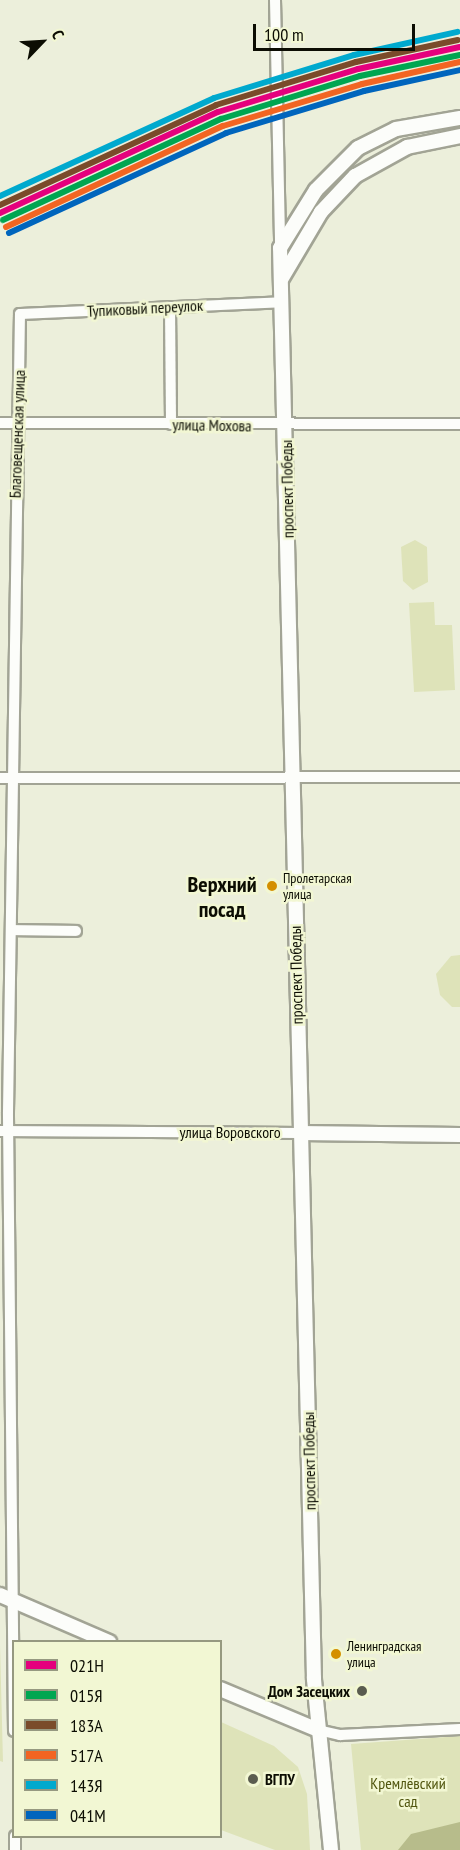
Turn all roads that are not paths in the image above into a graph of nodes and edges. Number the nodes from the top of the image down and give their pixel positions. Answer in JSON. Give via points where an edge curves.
{"nodes":[{"id":1,"x":275,"y":0,"type":"edge"},
{"id":2,"x":460,"y":118,"type":"edge"},
{"id":3,"x":460,"y":136,"type":"edge"},
{"id":4,"x":280,"y":248,"type":"junction"},
{"id":5,"x":281,"y":280,"type":"junction"},
{"id":6,"x":282,"y":302,"type":"junction"},
{"id":7,"x":170,"y":307,"type":"junction"},
{"id":8,"x":20,"y":325,"type":"joint"},
{"id":9,"x":0,"y":423,"type":"edge"},
{"id":10,"x":19,"y":423,"type":"junction"},
{"id":11,"x":171,"y":424,"type":"junction"},
{"id":12,"x":460,"y":424,"type":"edge"},
{"id":13,"x":285,"y":426,"type":"junction"},
{"id":14,"x":293,"y":777,"type":"junction"},
{"id":15,"x":460,"y":777,"type":"edge"},
{"id":16,"x":5,"y":778,"type":"edge"},
{"id":17,"x":11,"y":930,"type":"junction"},
{"id":18,"x":76,"y":931,"type":"dead end"},
{"id":19,"x":4,"y":1132,"type":"edge"},
{"id":20,"x":300,"y":1133,"type":"junction"},
{"id":21,"x":460,"y":1135,"type":"edge"},
{"id":22,"x":6,"y":1598,"type":"edge"},
{"id":23,"x":107,"y":1640,"type":"edge"},
{"id":24,"x":222,"y":1690,"type":"edge"},
{"id":25,"x":12,"y":1698,"type":"edge"},
{"id":26,"x":460,"y":1729,"type":"edge"},
{"id":27,"x":318,"y":1730,"type":"junction"},
{"id":28,"x":331,"y":1850,"type":"edge"}],
"edges":[{"from":1,"to":4,"type":"street","name":"проспект Победы"},
{"from":2,"to":4,"type":"main road","via":[[396,129],[358,148],[316,190]]},
{"from":3,"to":5,"type":"main road","via":[[407,147],[355,176],[321,212]]},
{"from":4,"to":5,"type":"main road","name":"проспект Победы"},
{"from":5,"to":6,"type":"main road","name":"проспект Победы"},
{"from":6,"to":7,"type":"street","name":"Тупиковый переулок"},
{"from":6,"to":13,"type":"main road","name":"проспект Победы"},
{"from":7,"to":8,"type":"street","name":"Тупиковый переулок","via":[[20,314]]},
{"from":7,"to":11,"type":"street"},
{"from":8,"to":10,"type":"street","name":"Благовещенская улица"},
{"from":9,"to":10,"type":"street","name":"улица Мохова"},
{"from":10,"to":11,"type":"street","name":"улица Мохова"},
{"from":10,"to":16,"type":"street","name":"Благовещенская улица"},
{"from":11,"to":13,"type":"street","name":"улица Мохова"},
{"from":12,"to":13,"type":"street","name":"улица Мохова"},
{"from":13,"to":14,"type":"main road","name":"проспект Победы"},
{"from":14,"to":15,"type":"street"},
{"from":14,"to":16,"type":"street"},
{"from":14,"to":20,"type":"main road","name":"проспект Победы"},
{"from":16,"to":17,"type":"street","name":"Благовещенская улица"},
{"from":17,"to":18,"type":"street"},
{"from":17,"to":19,"type":"street","name":"Благовещенская улица"},
{"from":19,"to":20,"type":"street","name":"улица Воровского"},
{"from":19,"to":22,"type":"street","name":"Благовещенская улица"},
{"from":20,"to":21,"type":"main road","name":"улица Воровского"},
{"from":20,"to":27,"type":"main road","name":"проспект Победы"},
{"from":22,"to":23,"type":"main road"},
{"from":22,"to":25,"type":"street","name":"Благовещенская улица"},
{"from":24,"to":27,"type":"main road"},
{"from":26,"to":27,"type":"street","via":[[340,1735]]},
{"from":27,"to":28,"type":"main road","name":"проспект Победы"}]}
